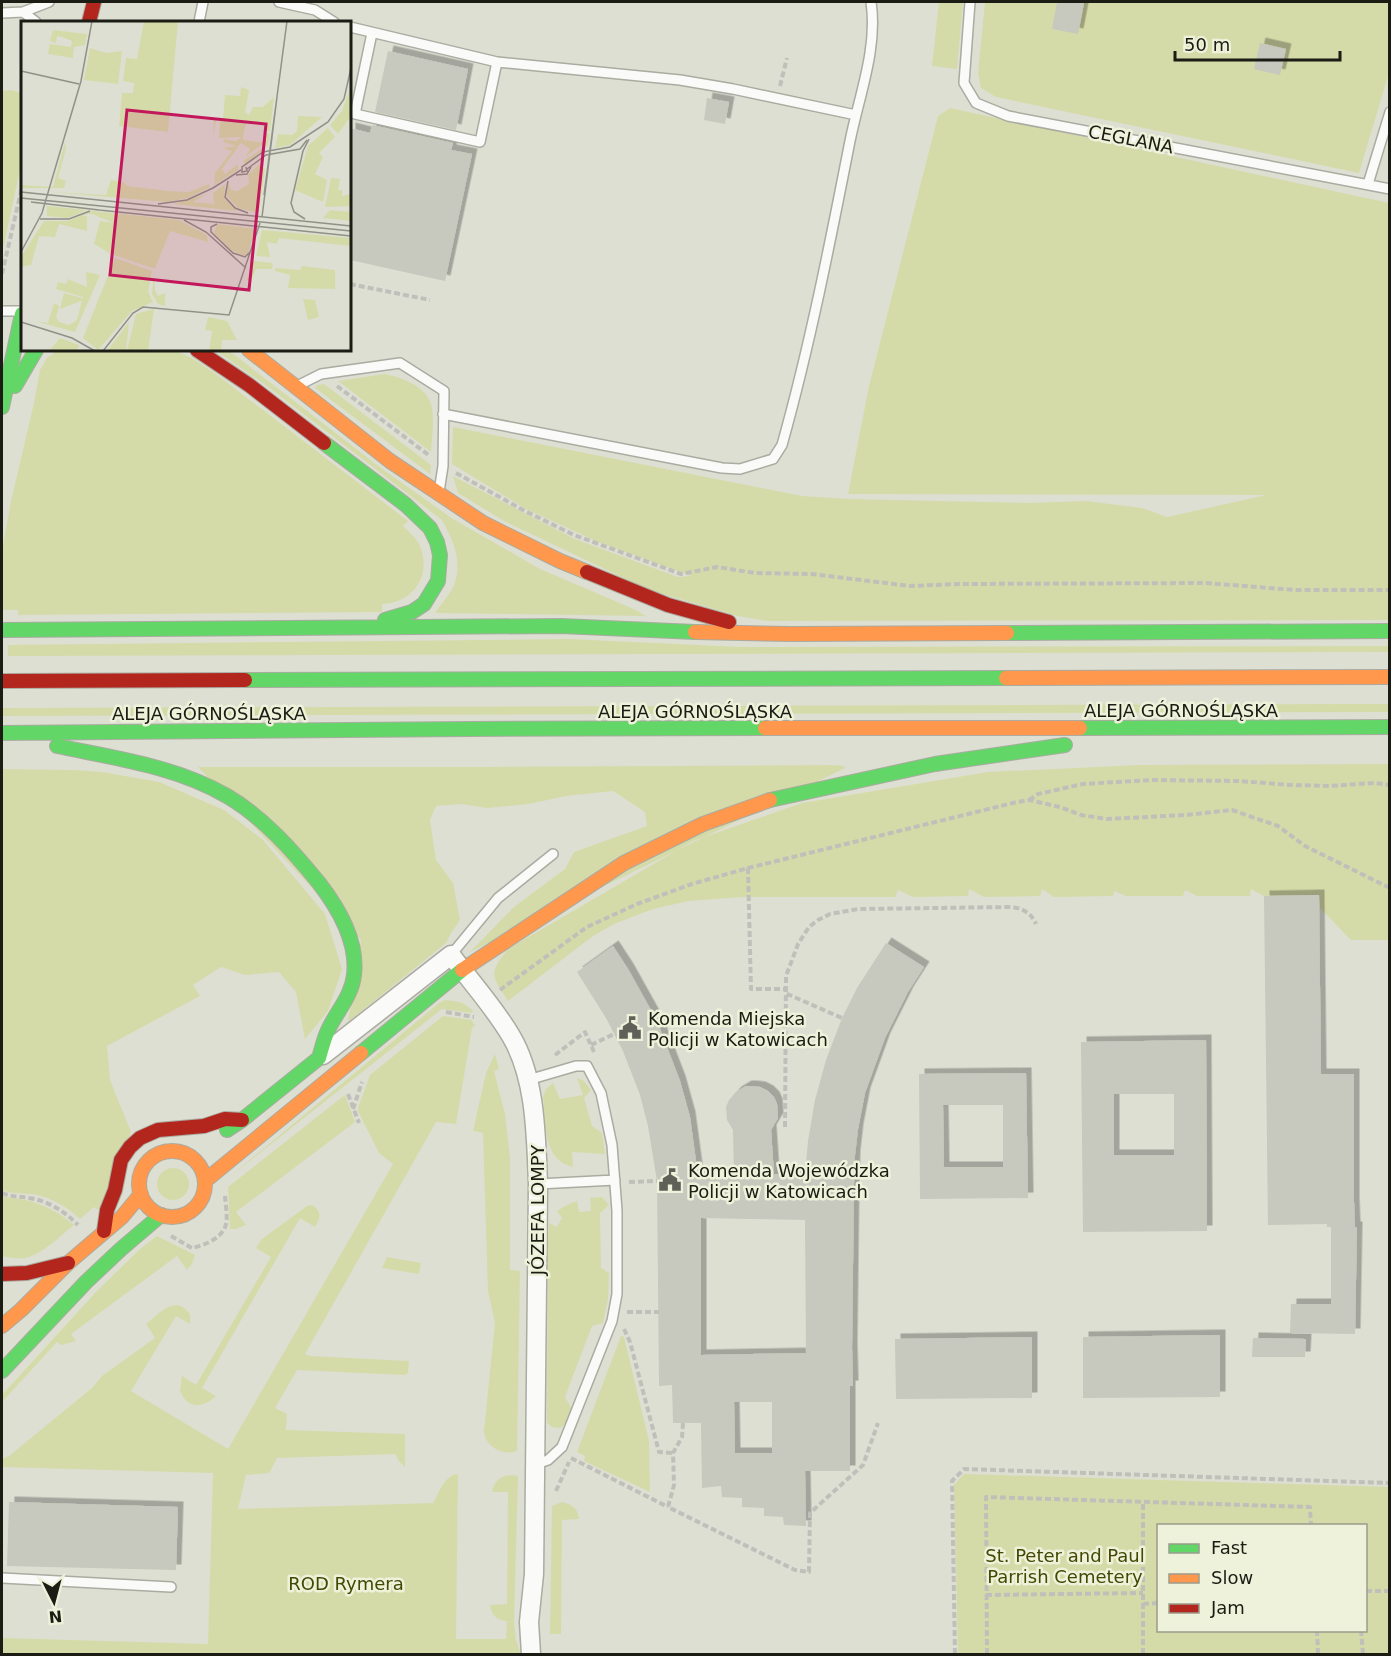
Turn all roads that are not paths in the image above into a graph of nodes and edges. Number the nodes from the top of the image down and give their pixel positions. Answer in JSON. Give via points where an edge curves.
{"nodes":[{"id":1,"x":49,"y":2,"type":"edge"},
{"id":2,"x":94,"y":2,"type":"edge"},
{"id":3,"x":203,"y":2,"type":"edge"},
{"id":4,"x":279,"y":2,"type":"edge"},
{"id":5,"x":871,"y":2,"type":"edge"},
{"id":6,"x":970,"y":2,"type":"edge"},
{"id":7,"x":23,"y":12,"type":"junction"},
{"id":8,"x":2,"y":13,"type":"edge"},
{"id":9,"x":35,"y":21,"type":"edge"},
{"id":10,"x":89,"y":21,"type":"edge"},
{"id":11,"x":199,"y":21,"type":"edge"},
{"id":12,"x":332,"y":21,"type":"edge"},
{"id":13,"x":351,"y":27,"type":"edge"},
{"id":14,"x":372,"y":33,"type":"junction"},
{"id":15,"x":497,"y":62,"type":"junction"},
{"id":16,"x":1389,"y":112,"type":"edge"},
{"id":17,"x":856,"y":115,"type":"junction"},
{"id":18,"x":1368,"y":184,"type":"junction"},
{"id":19,"x":1389,"y":189,"type":"edge"},
{"id":20,"x":2,"y":311,"type":"edge"},
{"id":21,"x":21,"y":313,"type":"edge"},
{"id":22,"x":21,"y":318,"type":"edge"},
{"id":23,"x":35,"y":351,"type":"edge"},
{"id":24,"x":198,"y":351,"type":"edge"},
{"id":25,"x":250,"y":351,"type":"edge"},
{"id":26,"x":295,"y":387,"type":"junction"},
{"id":27,"x":2,"y":408,"type":"edge"},
{"id":28,"x":443,"y":414,"type":"junction"},
{"id":29,"x":439,"y":494,"type":"junction"},
{"id":30,"x":362,"y":627,"type":"junction"},
{"id":31,"x":5,"y":630,"type":"edge"},
{"id":32,"x":1389,"y":632,"type":"edge"},
{"id":33,"x":791,"y":634,"type":"junction"},
{"id":34,"x":1389,"y":677,"type":"edge"},
{"id":35,"x":2,"y":681,"type":"edge"},
{"id":36,"x":1389,"y":727,"type":"edge"},
{"id":37,"x":1182,"y":728,"type":"junction"},
{"id":38,"x":2,"y":733,"type":"edge"},
{"id":39,"x":553,"y":854,"type":"dead end"},
{"id":40,"x":451,"y":955,"type":"junction"},
{"id":41,"x":462,"y":970,"type":"junction"},
{"id":42,"x":319,"y":1058,"type":"junction"},
{"id":43,"x":528,"y":1080,"type":"junction"},
{"id":44,"x":242,"y":1120,"type":"junction"},
{"id":45,"x":214,"y":1138,"type":"dead end"},
{"id":46,"x":206,"y":1180,"type":"junction"},
{"id":47,"x":615,"y":1180,"type":"junction"},
{"id":48,"x":538,"y":1184,"type":"junction"},
{"id":49,"x":141,"y":1194,"type":"junction"},
{"id":50,"x":161,"y":1215,"type":"junction"},
{"id":51,"x":104,"y":1231,"type":"junction"},
{"id":52,"x":68,"y":1263,"type":"junction"},
{"id":53,"x":2,"y":1274,"type":"edge"},
{"id":54,"x":2,"y":1326,"type":"edge"},
{"id":55,"x":2,"y":1371,"type":"edge"},
{"id":56,"x":536,"y":1464,"type":"junction"},
{"id":57,"x":2,"y":1578,"type":"edge"},
{"id":58,"x":171,"y":1587,"type":"dead end"},
{"id":59,"x":531,"y":1654,"type":"edge"}],
"edges":[{"from":1,"to":7,"type":"lane"},
{"from":2,"to":10,"type":"main road"},
{"from":3,"to":11,"type":"lane"},
{"from":4,"to":12,"type":"lane","via":[[315,10]]},
{"from":5,"to":17,"type":"lane","via":[[871,50]]},
{"from":6,"to":18,"type":"lane","name":"CEGLANA","via":[[964,83],[976,103],[1008,116]]},
{"from":7,"to":8,"type":"lane"},
{"from":7,"to":9,"type":"lane"},
{"from":13,"to":14,"type":"lane"},
{"from":14,"to":15,"type":"lane"},
{"from":14,"to":15,"type":"lane","via":[[355,114],[480,142]]},
{"from":15,"to":17,"type":"lane","via":[[680,80]]},
{"from":16,"to":18,"type":"lane"},
{"from":17,"to":28,"type":"lane","via":[[818,301],[782,445],[773,459],[740,469],[722,468]]},
{"from":18,"to":19,"type":"lane","name":"CEGLANA"},
{"from":20,"to":21,"type":"lane"},
{"from":22,"to":27,"type":"main road"},
{"from":23,"to":27,"type":"main road"},
{"from":24,"to":30,"type":"main road","via":[[406,505],[430,528],[437,542],[440,570],[424,604],[412,612]]},
{"from":25,"to":26,"type":"main road"},
{"from":26,"to":28,"type":"lane","via":[[321,374],[400,363],[444,391]]},
{"from":26,"to":29,"type":"main road"},
{"from":28,"to":29,"type":"lane"},
{"from":29,"to":33,"type":"main road","via":[[483,523],[631,591],[699,615]]},
{"from":30,"to":31,"type":"main road"},
{"from":30,"to":33,"type":"main road","via":[[561,626]]},
{"from":32,"to":33,"type":"main road"},
{"from":34,"to":35,"type":"main road","name":"ALEJA GÓRNOŚLĄSKA"},
{"from":36,"to":37,"type":"main road","name":"ALEJA GÓRNOŚLĄSKA"},
{"from":37,"to":38,"type":"main road","name":"ALEJA GÓRNOŚLĄSKA"},
{"from":37,"to":41,"type":"main road","via":[[935,764],[770,800],[703,824],[624,863]]},
{"from":38,"to":42,"type":"main road","via":[[136,763],[194,781],[227,797],[292,852],[329,897],[353,954],[351,990],[327,1032]]},
{"from":39,"to":40,"type":"lane","via":[[498,898]]},
{"from":40,"to":41,"type":"street","name":"JÓZEFA LOMPY"},
{"from":40,"to":42,"type":"street"},
{"from":41,"to":43,"type":"street","name":"JÓZEFA LOMPY","via":[[515,1044]]},
{"from":41,"to":46,"type":"main road"},
{"from":42,"to":44,"type":"main road"},
{"from":43,"to":47,"type":"lane","via":[[586,1066],[601,1093]]},
{"from":43,"to":48,"type":"street","name":"JÓZEFA LOMPY","via":[[536,1128]]},
{"from":44,"to":45,"type":"main road"},
{"from":44,"to":51,"type":"main road","via":[[225,1119],[204,1126],[158,1130],[140,1138],[121,1160]]},
{"from":46,"to":49,"type":"main road","via":[[191,1151],[165,1151],[155,1155],[141,1172]]},
{"from":46,"to":50,"type":"main road","via":[[199,1205],[190,1212]]},
{"from":47,"to":48,"type":"lane"},
{"from":47,"to":56,"type":"lane","via":[[617,1294],[612,1321],[562,1447],[548,1460]]},
{"from":48,"to":56,"type":"street","name":"JÓZEFA LOMPY"},
{"from":49,"to":50,"type":"main road","via":[[145,1203]]},
{"from":49,"to":51,"type":"main road"},
{"from":50,"to":55,"type":"main road","via":[[86,1282]]},
{"from":51,"to":52,"type":"main road"},
{"from":52,"to":53,"type":"main road","via":[[36,1272]]},
{"from":52,"to":54,"type":"main road"},
{"from":56,"to":59,"type":"street","name":"JÓZEFA LOMPY"},
{"from":57,"to":58,"type":"lane"}]}
